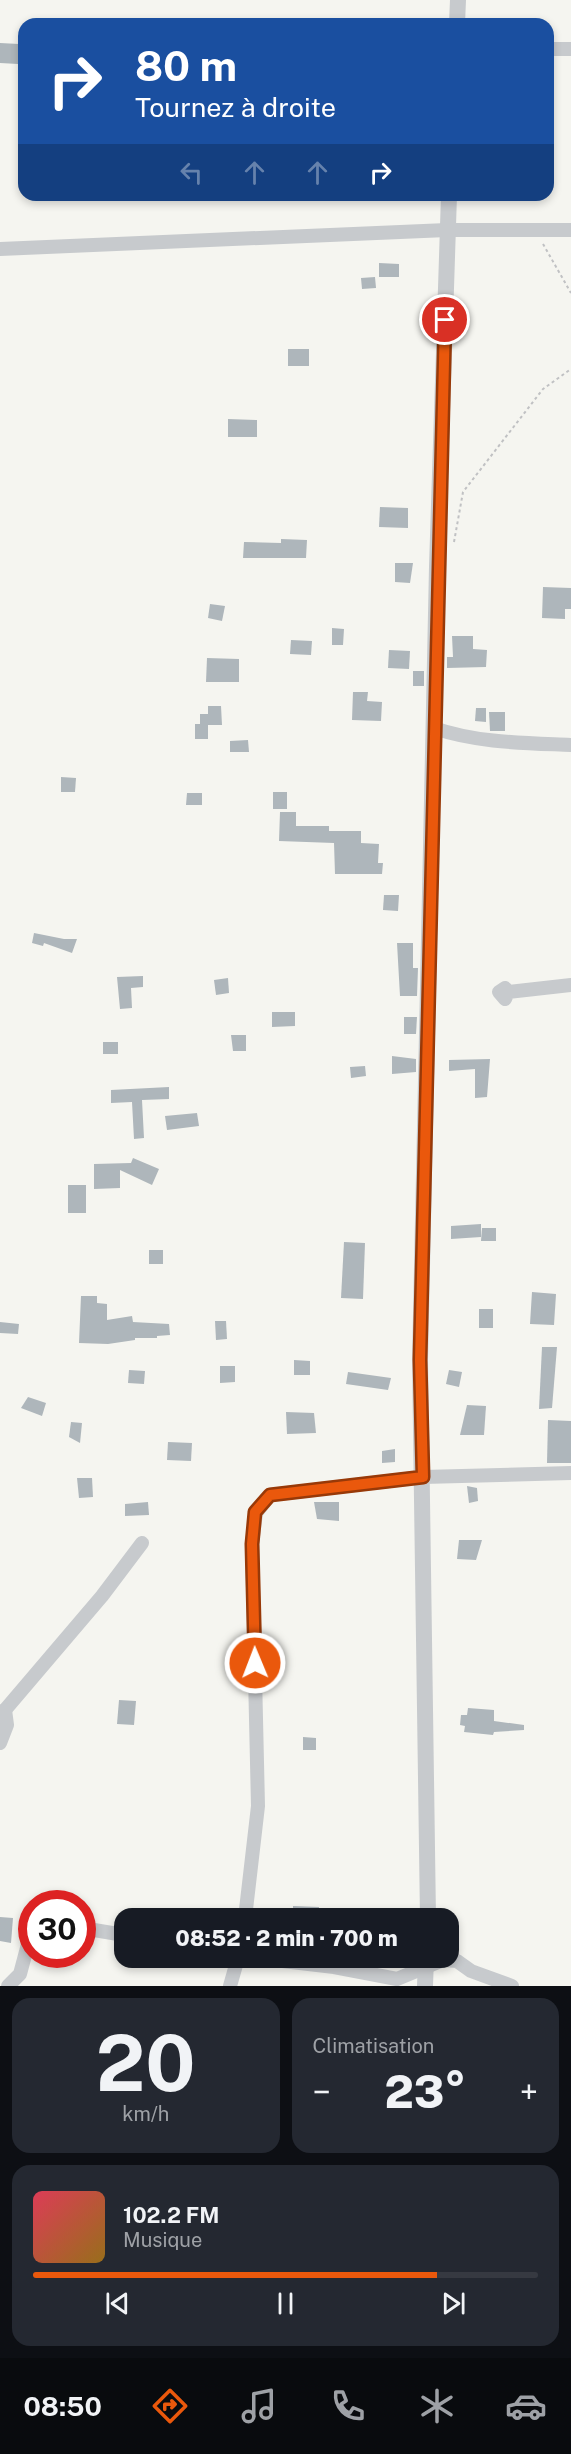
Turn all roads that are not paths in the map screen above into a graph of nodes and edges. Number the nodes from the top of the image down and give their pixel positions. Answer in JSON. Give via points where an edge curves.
{"nodes":[{"id":1,"x":458,"y":0,"type":"edge"},
{"id":2,"x":457,"y":18,"type":"edge"},
{"id":3,"x":554,"y":49,"type":"edge"},
{"id":4,"x":571,"y":49,"type":"edge"},
{"id":5,"x":449,"y":201,"type":"edge"},
{"id":6,"x":447,"y":230,"type":"junction"},
{"id":7,"x":571,"y":230,"type":"edge"},
{"id":8,"x":0,"y":249,"type":"edge"},
{"id":9,"x":434,"y":728,"type":"junction"},
{"id":10,"x":571,"y":745,"type":"edge"},
{"id":11,"x":571,"y":985,"type":"edge"},
{"id":12,"x":508,"y":992,"type":"dead end"},
{"id":13,"x":571,"y":1473,"type":"edge"},
{"id":14,"x":423,"y":1477,"type":"junction"},
{"id":15,"x":142,"y":1543,"type":"dead end"},
{"id":16,"x":2,"y":1711,"type":"edge"},
{"id":17,"x":0,"y":1743,"type":"edge"},
{"id":18,"x":246,"y":1908,"type":"edge"},
{"id":19,"x":428,"y":1908,"type":"edge"},
{"id":20,"x":96,"y":1930,"type":"edge"},
{"id":21,"x":114,"y":1933,"type":"edge"},
{"id":22,"x":459,"y":1962,"type":"edge"},
{"id":23,"x":22,"y":1968,"type":"edge"},
{"id":24,"x":235,"y":1968,"type":"edge"},
{"id":25,"x":340,"y":1968,"type":"edge"},
{"id":26,"x":414,"y":1968,"type":"edge"},
{"id":27,"x":425,"y":1968,"type":"edge"},
{"id":28,"x":8,"y":1986,"type":"edge"},
{"id":29,"x":230,"y":1986,"type":"edge"},
{"id":30,"x":425,"y":1986,"type":"edge"},
{"id":31,"x":512,"y":1986,"type":"edge"}],
"edges":[{"from":1,"to":2,"type":"street"},
{"from":3,"to":4,"type":"street"},
{"from":5,"to":6,"type":"street"},
{"from":6,"to":7,"type":"street"},
{"from":6,"to":8,"type":"street"},
{"from":6,"to":9,"type":"street"},
{"from":9,"to":10,"type":"street","via":[[514,743]]},
{"from":9,"to":14,"type":"street","via":[[420,1360]]},
{"from":11,"to":12,"type":"street"},
{"from":13,"to":14,"type":"street"},
{"from":14,"to":18,"type":"street","via":[[270,1495],[255,1512],[252,1544],[258,1806]]},
{"from":14,"to":19,"type":"street"},
{"from":15,"to":16,"type":"street","via":[[102,1596]]},
{"from":16,"to":17,"type":"street","via":[[7,1725]]},
{"from":20,"to":21,"type":"street"},
{"from":22,"to":31,"type":"street"},
{"from":23,"to":28,"type":"street"},
{"from":24,"to":29,"type":"street"},
{"from":25,"to":26,"type":"street","via":[[397,1978]]},
{"from":27,"to":30,"type":"street"}]}
